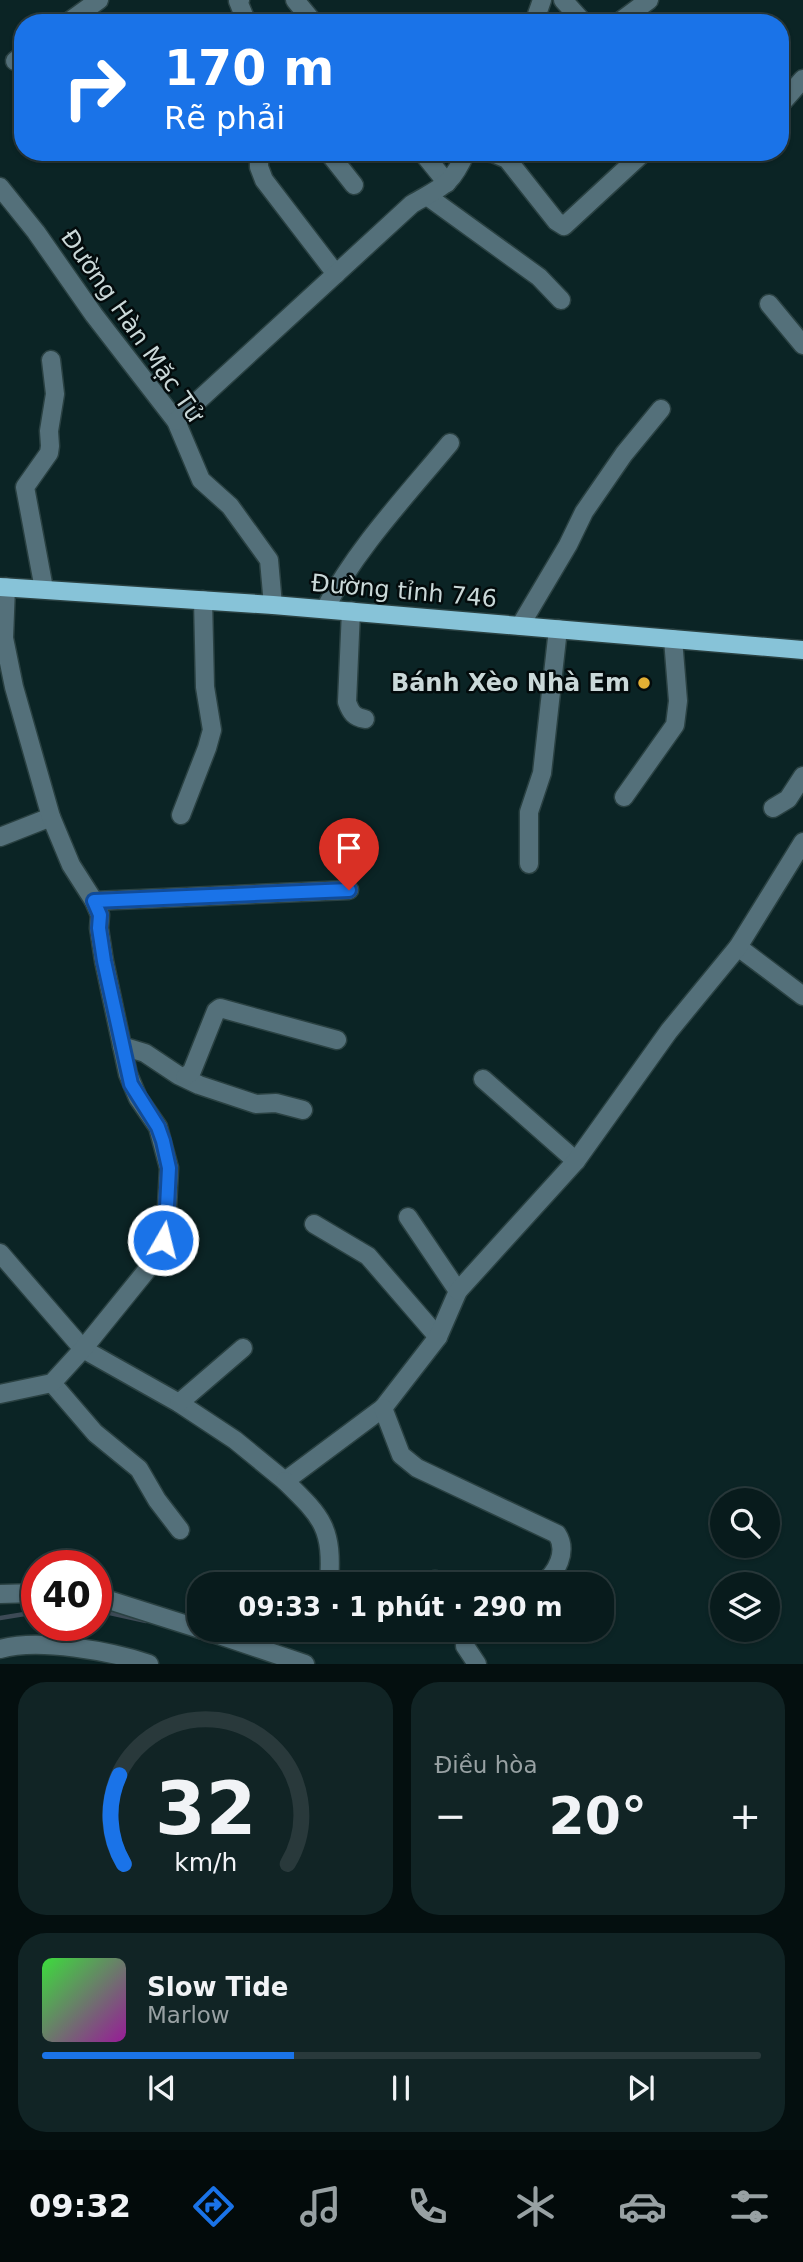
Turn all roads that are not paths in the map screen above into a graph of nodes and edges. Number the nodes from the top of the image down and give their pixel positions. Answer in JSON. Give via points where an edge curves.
{"nodes":[{"id":1,"x":99,"y":0,"type":"edge"},
{"id":2,"x":295,"y":0,"type":"edge"},
{"id":3,"x":563,"y":0,"type":"edge"},
{"id":4,"x":649,"y":0,"type":"edge"},
{"id":5,"x":80,"y":14,"type":"edge"},
{"id":6,"x":307,"y":14,"type":"edge"},
{"id":7,"x":576,"y":14,"type":"edge"},
{"id":8,"x":630,"y":14,"type":"edge"},
{"id":9,"x":803,"y":79,"type":"edge"},
{"id":10,"x":789,"y":95,"type":"edge"},
{"id":11,"x":259,"y":161,"type":"edge"},
{"id":12,"x":335,"y":161,"type":"edge"},
{"id":13,"x":432,"y":161,"type":"edge"},
{"id":14,"x":462,"y":161,"type":"edge"},
{"id":15,"x":509,"y":161,"type":"edge"},
{"id":16,"x":634,"y":161,"type":"edge"},
{"id":17,"x":447,"y":183,"type":"junction"},
{"id":18,"x":354,"y":185,"type":"dead end"},
{"id":19,"x":0,"y":187,"type":"edge"},
{"id":20,"x":427,"y":196,"type":"junction"},
{"id":21,"x":335,"y":274,"type":"junction"},
{"id":22,"x":561,"y":300,"type":"dead end"},
{"id":23,"x":769,"y":304,"type":"dead end"},
{"id":24,"x":803,"y":345,"type":"edge"},
{"id":25,"x":51,"y":360,"type":"dead end"},
{"id":26,"x":661,"y":409,"type":"dead end"},
{"id":27,"x":176,"y":421,"type":"junction"},
{"id":28,"x":450,"y":443,"type":"dead end"},
{"id":29,"x":3,"y":587,"type":"edge"},
{"id":30,"x":44,"y":589,"type":"junction"},
{"id":31,"x":203,"y":600,"type":"junction"},
{"id":32,"x":273,"y":604,"type":"junction"},
{"id":33,"x":325,"y":609,"type":"junction"},
{"id":34,"x":351,"y":611,"type":"junction"},
{"id":35,"x":520,"y":626,"type":"junction"},
{"id":36,"x":558,"y":629,"type":"junction"},
{"id":37,"x":673,"y":639,"type":"junction"},
{"id":38,"x":803,"y":650,"type":"edge"},
{"id":39,"x":365,"y":719,"type":"dead end"},
{"id":40,"x":803,"y":776,"type":"edge"},
{"id":41,"x":624,"y":797,"type":"dead end"},
{"id":42,"x":773,"y":808,"type":"dead end"},
{"id":43,"x":181,"y":815,"type":"dead end"},
{"id":44,"x":51,"y":817,"type":"junction"},
{"id":45,"x":0,"y":837,"type":"edge"},
{"id":46,"x":803,"y":842,"type":"edge"},
{"id":47,"x":529,"y":864,"type":"dead end"},
{"id":48,"x":349,"y":890,"type":"dead end"},
{"id":49,"x":94,"y":901,"type":"junction"},
{"id":50,"x":738,"y":947,"type":"junction"},
{"id":51,"x":803,"y":996,"type":"edge"},
{"id":52,"x":337,"y":1040,"type":"dead end"},
{"id":53,"x":122,"y":1046,"type":"junction"},
{"id":54,"x":185,"y":1077,"type":"junction"},
{"id":55,"x":483,"y":1079,"type":"dead end"},
{"id":56,"x":303,"y":1110,"type":"dead end"},
{"id":57,"x":576,"y":1161,"type":"junction"},
{"id":58,"x":408,"y":1217,"type":"dead end"},
{"id":59,"x":314,"y":1224,"type":"dead end"},
{"id":60,"x":0,"y":1253,"type":"edge"},
{"id":61,"x":458,"y":1291,"type":"junction"},
{"id":62,"x":438,"y":1337,"type":"junction"},
{"id":63,"x":243,"y":1348,"type":"dead end"},
{"id":64,"x":83,"y":1349,"type":"junction"},
{"id":65,"x":52,"y":1383,"type":"junction"},
{"id":66,"x":0,"y":1394,"type":"edge"},
{"id":67,"x":179,"y":1403,"type":"junction"},
{"id":68,"x":383,"y":1408,"type":"junction"},
{"id":69,"x":285,"y":1481,"type":"junction"},
{"id":70,"x":180,"y":1530,"type":"dead end"},
{"id":71,"x":329,"y":1572,"type":"edge"},
{"id":72,"x":553,"y":1572,"type":"edge"},
{"id":73,"x":21,"y":1593,"type":"edge"},
{"id":74,"x":0,"y":1594,"type":"edge"},
{"id":75,"x":112,"y":1601,"type":"edge"},
{"id":76,"x":187,"y":1625,"type":"edge"},
{"id":77,"x":239,"y":1642,"type":"edge"},
{"id":78,"x":465,"y":1642,"type":"edge"},
{"id":79,"x":0,"y":1649,"type":"edge"},
{"id":80,"x":149,"y":1664,"type":"edge"},
{"id":81,"x":304,"y":1664,"type":"edge"},
{"id":82,"x":477,"y":1664,"type":"edge"}],
"edges":[{"from":1,"to":5,"type":"street"},
{"from":2,"to":6,"type":"street"},
{"from":3,"to":7,"type":"street"},
{"from":4,"to":8,"type":"street"},
{"from":9,"to":10,"type":"street"},
{"from":11,"to":21,"type":"street","via":[[264,180]]},
{"from":12,"to":18,"type":"street"},
{"from":13,"to":17,"type":"street"},
{"from":14,"to":17,"type":"street"},
{"from":15,"to":16,"type":"street","via":[[564,226]]},
{"from":17,"to":20,"type":"street"},
{"from":19,"to":27,"type":"street","name":"Đường Hàn Mặc Tử"},
{"from":20,"to":21,"type":"street","via":[[412,204]]},
{"from":20,"to":22,"type":"street","via":[[539,277]]},
{"from":21,"to":27,"type":"street"},
{"from":23,"to":24,"type":"street"},
{"from":25,"to":30,"type":"street","via":[[55,394],[49,453],[25,487]]},
{"from":26,"to":35,"type":"street","via":[[584,512]]},
{"from":27,"to":32,"type":"street","name":"Đường Hàn Mặc Tử","via":[[201,480],[230,506],[269,560]]},
{"from":28,"to":33,"type":"street","via":[[336,587]]},
{"from":29,"to":30,"type":"main road","name":"Đường tỉnh 746"},
{"from":29,"to":44,"type":"street","via":[[4,638],[11,675]]},
{"from":30,"to":31,"type":"main road","name":"Đường tỉnh 746"},
{"from":31,"to":32,"type":"main road","name":"Đường tỉnh 746"},
{"from":31,"to":43,"type":"street","via":[[205,687],[212,730]]},
{"from":32,"to":33,"type":"main road","name":"Đường tỉnh 746"},
{"from":33,"to":34,"type":"main road","name":"Đường tỉnh 746"},
{"from":34,"to":35,"type":"main road","name":"Đường tỉnh 746"},
{"from":34,"to":39,"type":"street","via":[[346,702],[350,712]]},
{"from":35,"to":36,"type":"main road","name":"Đường tỉnh 746"},
{"from":36,"to":37,"type":"main road","name":"Đường tỉnh 746"},
{"from":36,"to":47,"type":"street","via":[[542,773],[529,812]]},
{"from":37,"to":38,"type":"main road","name":"Đường tỉnh 746"},
{"from":37,"to":41,"type":"street","via":[[678,701],[675,725]]},
{"from":40,"to":42,"type":"street","via":[[788,799]]},
{"from":44,"to":45,"type":"street"},
{"from":44,"to":49,"type":"street","via":[[71,865]]},
{"from":46,"to":50,"type":"street"},
{"from":48,"to":49,"type":"street"},
{"from":49,"to":53,"type":"street"},
{"from":50,"to":51,"type":"street"},
{"from":50,"to":57,"type":"street","via":[[669,1031]]},
{"from":52,"to":54,"type":"street","via":[[220,1008],[192,1071]]},
{"from":53,"to":54,"type":"street","via":[[145,1053]]},
{"from":53,"to":64,"type":"street","via":[[131,1084],[158,1127],[169,1168],[163,1240],[151,1265]]},
{"from":54,"to":56,"type":"street","via":[[256,1104],[276,1103]]},
{"from":55,"to":57,"type":"street"},
{"from":57,"to":61,"type":"street"},
{"from":58,"to":61,"type":"street"},
{"from":59,"to":62,"type":"street","via":[[368,1256]]},
{"from":60,"to":64,"type":"street"},
{"from":61,"to":62,"type":"street"},
{"from":62,"to":68,"type":"street"},
{"from":63,"to":67,"type":"street"},
{"from":64,"to":65,"type":"street"},
{"from":64,"to":67,"type":"street"},
{"from":65,"to":66,"type":"street"},
{"from":65,"to":70,"type":"street","via":[[94,1433],[139,1469]]},
{"from":67,"to":69,"type":"street"},
{"from":68,"to":69,"type":"street"},
{"from":68,"to":72,"type":"street","via":[[401,1455],[417,1468],[556,1534],[562,1546]]},
{"from":69,"to":71,"type":"street","via":[[313,1509],[327,1532]]},
{"from":73,"to":74,"type":"street"},
{"from":75,"to":76,"type":"street"},
{"from":77,"to":81,"type":"street"},
{"from":78,"to":82,"type":"street"},
{"from":79,"to":80,"type":"street","via":[[13,1645],[68,1647]]}]}
